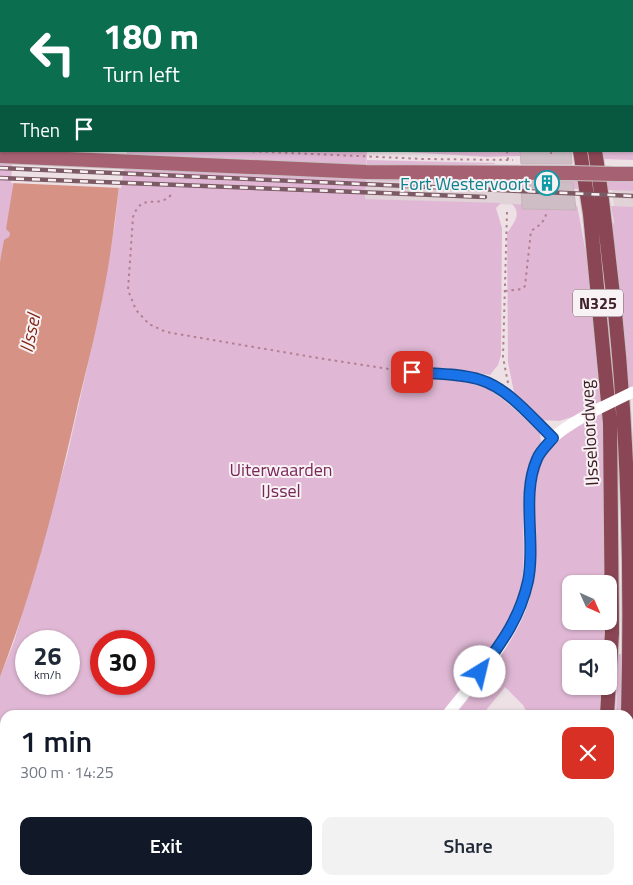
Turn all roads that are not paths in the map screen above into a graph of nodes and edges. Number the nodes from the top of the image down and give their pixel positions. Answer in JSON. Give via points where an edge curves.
{"nodes":[{"id":1,"x":580,"y":152,"type":"edge"},
{"id":2,"x":594,"y":152,"type":"edge"},
{"id":3,"x":0,"y":156,"type":"edge"},
{"id":4,"x":633,"y":174,"type":"edge"},
{"id":5,"x":412,"y":372,"type":"road end"},
{"id":6,"x":633,"y":392,"type":"edge"},
{"id":7,"x":553,"y":438,"type":"junction"},
{"id":8,"x":631,"y":651,"type":"edge"},
{"id":9,"x":451,"y":710,"type":"edge"},
{"id":10,"x":607,"y":710,"type":"edge"},
{"id":11,"x":628,"y":710,"type":"edge"}],
"edges":[{"from":1,"to":10,"type":"highway","name":"IJsseloordweg","number":"N325","via":[[590,214],[610,423],[612,632]]},
{"from":2,"to":8,"type":"highway","name":"IJsseloordweg","number":"N325","via":[[613,289],[625,422]]},
{"from":3,"to":4,"type":"main road","bridge":true,"via":[[366,172]]},
{"from":5,"to":7,"type":"street","via":[[460,375],[481,380],[500,389]]},
{"from":6,"to":7,"type":"street","bridge":true,"via":[[574,422]]},
{"from":7,"to":9,"type":"street","via":[[537,458],[531,478],[530,565],[520,609],[502,643]]},
{"from":8,"to":11,"type":"highway","name":"IJsseloordweg","number":"N325"}]}
